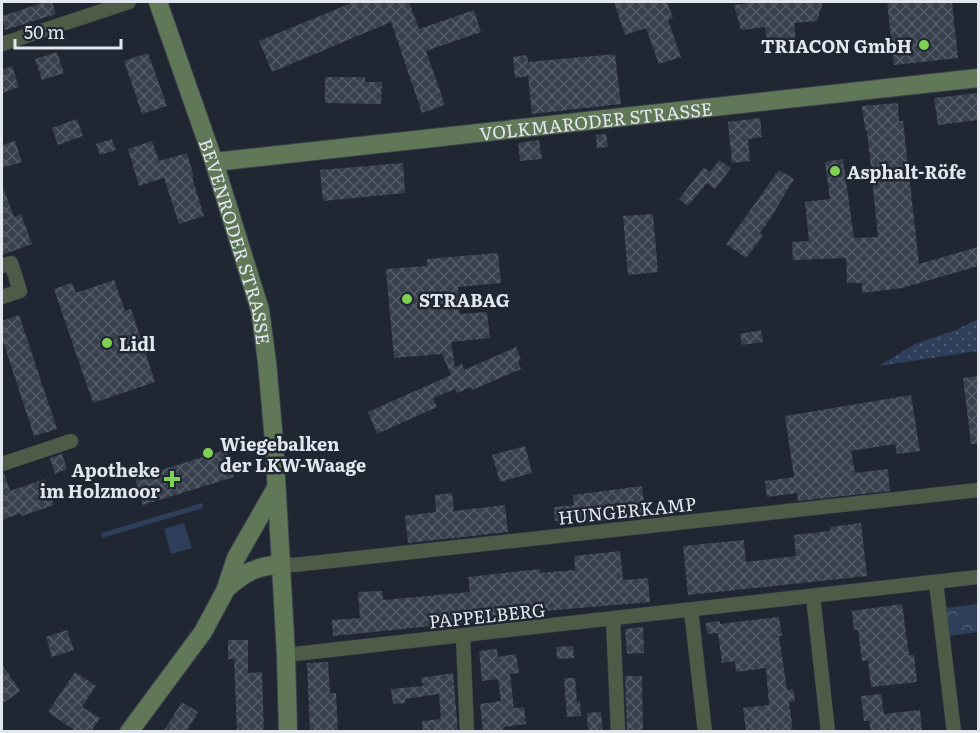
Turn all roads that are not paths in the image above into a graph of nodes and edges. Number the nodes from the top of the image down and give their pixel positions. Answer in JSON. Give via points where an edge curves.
{"nodes":[{"id":1,"x":129,"y":2,"type":"edge"},
{"id":2,"x":158,"y":2,"type":"edge"},
{"id":3,"x":2,"y":44,"type":"edge"},
{"id":4,"x":978,"y":78,"type":"edge"},
{"id":5,"x":214,"y":162,"type":"junction"},
{"id":6,"x":2,"y":266,"type":"edge"},
{"id":7,"x":2,"y":297,"type":"edge"},
{"id":8,"x":71,"y":441,"type":"dead end"},
{"id":9,"x":2,"y":464,"type":"edge"},
{"id":10,"x":276,"y":488,"type":"junction"},
{"id":11,"x":978,"y":490,"type":"edge"},
{"id":12,"x":279,"y":556,"type":"junction"},
{"id":13,"x":236,"y":558,"type":"junction"},
{"id":14,"x":978,"y":578,"type":"edge"},
{"id":15,"x":936,"y":582,"type":"junction"},
{"id":16,"x":225,"y":591,"type":"junction"},
{"id":17,"x":813,"y":596,"type":"junction"},
{"id":18,"x":691,"y":610,"type":"junction"},
{"id":19,"x":613,"y":619,"type":"junction"},
{"id":20,"x":463,"y":636,"type":"junction"},
{"id":21,"x":286,"y":655,"type":"junction"},
{"id":22,"x":129,"y":732,"type":"edge"},
{"id":23,"x":288,"y":732,"type":"edge"},
{"id":24,"x":467,"y":732,"type":"edge"},
{"id":25,"x":618,"y":732,"type":"edge"},
{"id":26,"x":705,"y":732,"type":"edge"},
{"id":27,"x":828,"y":732,"type":"edge"},
{"id":28,"x":954,"y":732,"type":"edge"}],
"edges":[{"from":1,"to":3,"type":"street"},
{"from":2,"to":5,"type":"street","name":"BEVENRODER STRASSE"},
{"from":4,"to":5,"type":"street","name":"VOLKMARODER STRASSE"},
{"from":5,"to":10,"type":"street","name":"BEVENRODER STRASSE","via":[[260,310]]},
{"from":6,"to":7,"type":"street","via":[[11,262],[20,291]]},
{"from":8,"to":9,"type":"street"},
{"from":10,"to":12,"type":"street","name":"BEVENRODER STRASSE"},
{"from":10,"to":13,"type":"street"},
{"from":11,"to":12,"type":"street","name":"HUNGERKAMP","via":[[306,564]]},
{"from":12,"to":13,"type":"street","via":[[261,542]]},
{"from":12,"to":16,"type":"street","via":[[239,577]]},
{"from":12,"to":21,"type":"street","name":"BEVENRODER STRASSE"},
{"from":13,"to":16,"type":"street"},
{"from":14,"to":15,"type":"street","name":"PAPPELBERG"},
{"from":15,"to":17,"type":"street","name":"PAPPELBERG"},
{"from":15,"to":28,"type":"street"},
{"from":16,"to":22,"type":"street","via":[[203,632]]},
{"from":17,"to":18,"type":"street","name":"PAPPELBERG"},
{"from":17,"to":27,"type":"street"},
{"from":18,"to":19,"type":"street","name":"PAPPELBERG"},
{"from":18,"to":26,"type":"street"},
{"from":19,"to":20,"type":"street","name":"PAPPELBERG"},
{"from":19,"to":25,"type":"street"},
{"from":20,"to":21,"type":"street","name":"PAPPELBERG"},
{"from":20,"to":24,"type":"street"},
{"from":21,"to":23,"type":"street","name":"BEVENRODER STRASSE"}]}
